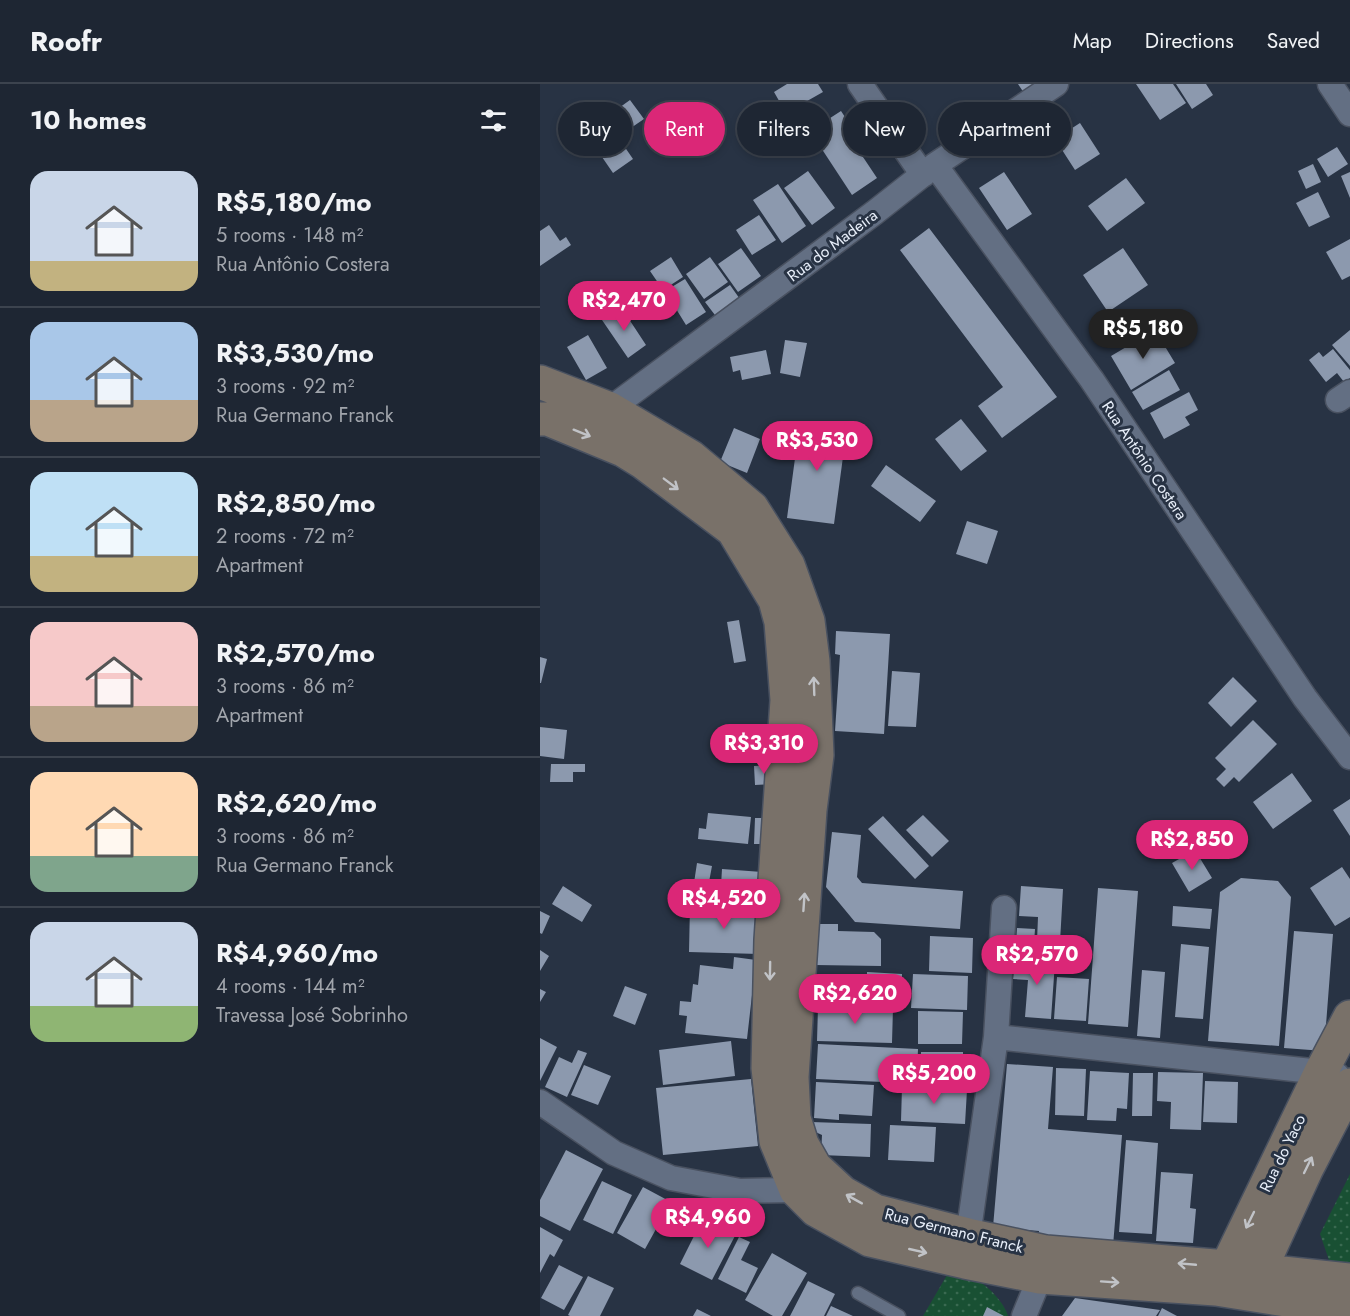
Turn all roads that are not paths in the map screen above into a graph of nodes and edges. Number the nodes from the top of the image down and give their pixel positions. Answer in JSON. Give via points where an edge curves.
{"nodes":[{"id":1,"x":860,"y":84,"type":"edge"},
{"id":2,"x":1056,"y":84,"type":"edge"},
{"id":3,"x":1330,"y":84,"type":"edge"},
{"id":4,"x":1350,"y":114,"type":"edge"},
{"id":5,"x":929,"y":170,"type":"junction"},
{"id":6,"x":540,"y":382,"type":"edge"},
{"id":7,"x":610,"y":409,"type":"junction"},
{"id":8,"x":540,"y":419,"type":"edge"},
{"id":9,"x":1350,"y":757,"type":"edge"},
{"id":10,"x":796,"y":809,"type":"junction"},
{"id":11,"x":1004,"y":908,"type":"dead end"},
{"id":12,"x":1350,"y":1017,"type":"edge"},
{"id":13,"x":996,"y":1037,"type":"junction"},
{"id":14,"x":1340,"y":1078,"type":"edge"},
{"id":15,"x":540,"y":1102,"type":"edge"},
{"id":16,"x":796,"y":1190,"type":"junction"},
{"id":17,"x":966,"y":1249,"type":"junction"},
{"id":18,"x":1043,"y":1265,"type":"junction"},
{"id":19,"x":1222,"y":1278,"type":"junction"},
{"id":20,"x":1350,"y":1280,"type":"edge"},
{"id":21,"x":1256,"y":1283,"type":"junction"},
{"id":22,"x":858,"y":1293,"type":"dead end"},
{"id":23,"x":1350,"y":1310,"type":"edge"},
{"id":24,"x":899,"y":1316,"type":"edge"},
{"id":25,"x":1024,"y":1316,"type":"edge"}],
"edges":[{"from":1,"to":5,"type":"street","name":"Rua Antônio Costera"},
{"from":2,"to":5,"type":"street","name":"Rua do Madeira"},
{"from":3,"to":4,"type":"street"},
{"from":5,"to":7,"type":"street","name":"Rua do Madeira"},
{"from":5,"to":9,"type":"street","name":"Rua Antônio Costera","via":[[1092,380],[1305,698]]},
{"from":6,"to":7,"type":"main road","name":"Rua Germano Franck"},
{"from":10,"to":7,"type":"main road","name":"Rua Germano Franck","one_way":true,"via":[[817,755],[808,621],[788,565],[752,508],[691,457]]},
{"from":8,"to":10,"type":"main road","name":"Rua Germano Franck","one_way":true,"via":[[623,450],[733,530],[775,600],[781,622]]},
{"from":10,"to":16,"type":"main road","name":"Rua Germano Franck","one_way":true,"via":[[771,940],[768,1068],[776,1141]]},
{"from":17,"to":10,"type":"main road","name":"Rua Germano Franck","one_way":true,"via":[[875,1211],[843,1193],[815,1167],[802,1144],[795,1118],[792,1077]]},
{"from":11,"to":13,"type":"street"},
{"from":12,"to":14,"type":"main road","name":"Rua do Yaco"},
{"from":13,"to":14,"type":"street"},
{"from":13,"to":17,"type":"street"},
{"from":14,"to":19,"type":"main road","name":"Rua do Yaco","one_way":true},
{"from":21,"to":14,"type":"main road","name":"Rua do Yaco","one_way":true,"via":[[1306,1170]]},
{"from":15,"to":16,"type":"street","via":[[614,1153],[671,1178],[740,1191]]},
{"from":16,"to":17,"type":"main road","name":"Rua Germano Franck","one_way":true,"via":[[816,1210],[870,1240]]},
{"from":17,"to":18,"type":"main road","name":"Rua Germano Franck"},
{"from":18,"to":19,"type":"main road","name":"Rua Germano Franck"},
{"from":18,"to":25,"type":"street"},
{"from":19,"to":21,"type":"main road","name":"Rua Germano Franck"},
{"from":20,"to":21,"type":"main road","name":"Rua Germano Franck"},
{"from":21,"to":23,"type":"main road","name":"Rua Germano Franck"},
{"from":22,"to":24,"type":"lane"}]}
